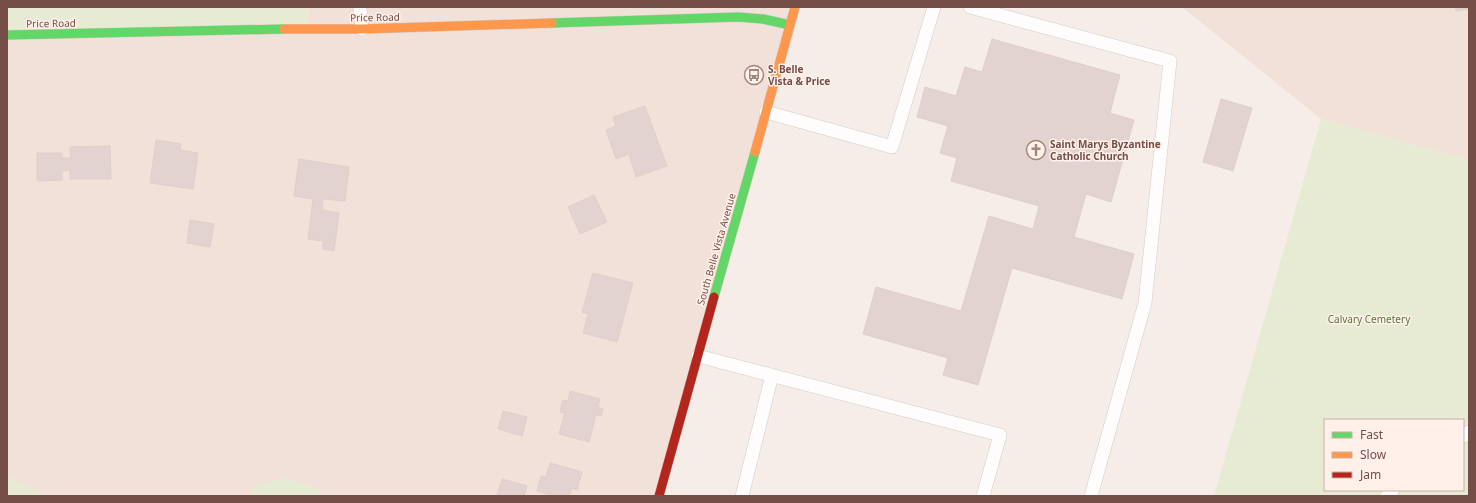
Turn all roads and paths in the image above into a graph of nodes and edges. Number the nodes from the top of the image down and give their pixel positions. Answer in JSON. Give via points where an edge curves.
{"nodes":[{"id":1,"x":360,"y":7,"type":"edge"},
{"id":2,"x":795,"y":7,"type":"edge"},
{"id":3,"x":934,"y":7,"type":"edge"},
{"id":4,"x":970,"y":7,"type":"edge"},
{"id":5,"x":790,"y":25,"type":"junction"},
{"id":6,"x":362,"y":29,"type":"junction"},
{"id":7,"x":7,"y":35,"type":"edge"},
{"id":8,"x":766,"y":112,"type":"junction"},
{"id":9,"x":698,"y":356,"type":"junction"},
{"id":10,"x":772,"y":375,"type":"junction"},
{"id":11,"x":659,"y":496,"type":"edge"},
{"id":12,"x":742,"y":496,"type":"edge"},
{"id":13,"x":983,"y":496,"type":"edge"},
{"id":14,"x":1091,"y":496,"type":"edge"}],
"edges":[{"from":1,"to":6,"type":"lane"},
{"from":2,"to":5,"type":"street","name":"South Belle Vista Avenue"},
{"from":3,"to":8,"type":"lane","via":[[892,147]]},
{"from":4,"to":14,"type":"lane","via":[[1170,61],[1146,303]]},
{"from":5,"to":6,"type":"street","name":"Price Road","via":[[738,17]]},
{"from":5,"to":8,"type":"street","name":"South Belle Vista Avenue"},
{"from":6,"to":7,"type":"street","name":"Price Road"},
{"from":8,"to":9,"type":"street","name":"South Belle Vista Avenue"},
{"from":9,"to":10,"type":"lane"},
{"from":9,"to":11,"type":"street","name":"South Belle Vista Avenue"},
{"from":10,"to":12,"type":"lane"},
{"from":10,"to":13,"type":"lane","via":[[1000,435]]}]}
